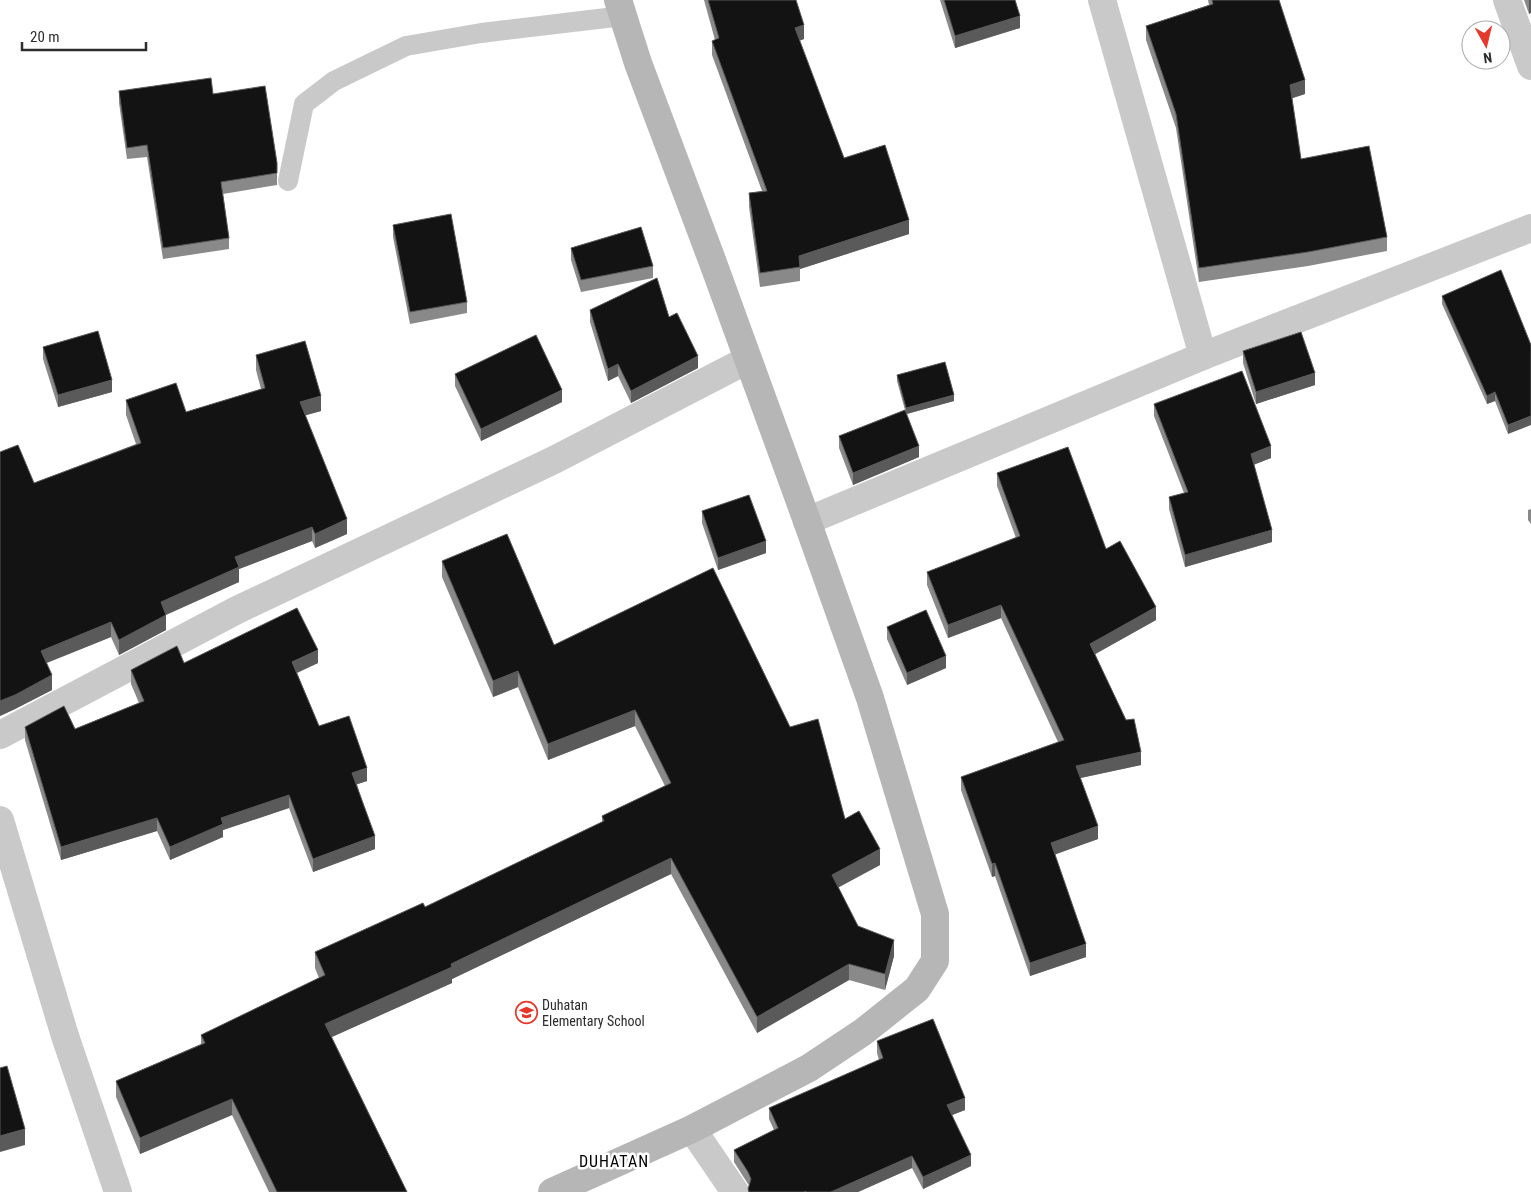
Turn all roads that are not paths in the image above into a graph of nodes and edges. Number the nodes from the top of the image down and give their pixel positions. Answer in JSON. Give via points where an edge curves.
{"nodes":[{"id":1,"x":1102,"y":0,"type":"edge"},
{"id":2,"x":1508,"y":0,"type":"edge"},
{"id":3,"x":620,"y":8,"type":"edge"},
{"id":4,"x":1531,"y":66,"type":"edge"},
{"id":5,"x":288,"y":181,"type":"dead end"},
{"id":6,"x":1531,"y":228,"type":"edge"},
{"id":7,"x":1203,"y":356,"type":"junction"},
{"id":8,"x":748,"y":360,"type":"junction"},
{"id":9,"x":807,"y":521,"type":"junction"},
{"id":10,"x":0,"y":735,"type":"edge"},
{"id":11,"x":0,"y":820,"type":"edge"},
{"id":12,"x":692,"y":1129,"type":"junction"},
{"id":13,"x":118,"y":1192,"type":"edge"},
{"id":14,"x":552,"y":1192,"type":"edge"},
{"id":15,"x":735,"y":1192,"type":"edge"}],
"edges":[{"from":1,"to":7,"type":"street"},
{"from":2,"to":4,"type":"street"},
{"from":3,"to":5,"type":"lane","via":[[406,46],[334,81],[304,104]]},
{"from":3,"to":8,"type":"street"},
{"from":6,"to":7,"type":"street"},
{"from":7,"to":9,"type":"street"},
{"from":8,"to":9,"type":"street"},
{"from":8,"to":10,"type":"street","via":[[554,460],[237,610]]},
{"from":9,"to":12,"type":"street","via":[[870,698],[935,914],[935,961],[917,990],[863,1032],[809,1068]]},
{"from":11,"to":13,"type":"street","via":[[65,1036]]},
{"from":12,"to":14,"type":"street"},
{"from":12,"to":15,"type":"street"}]}
